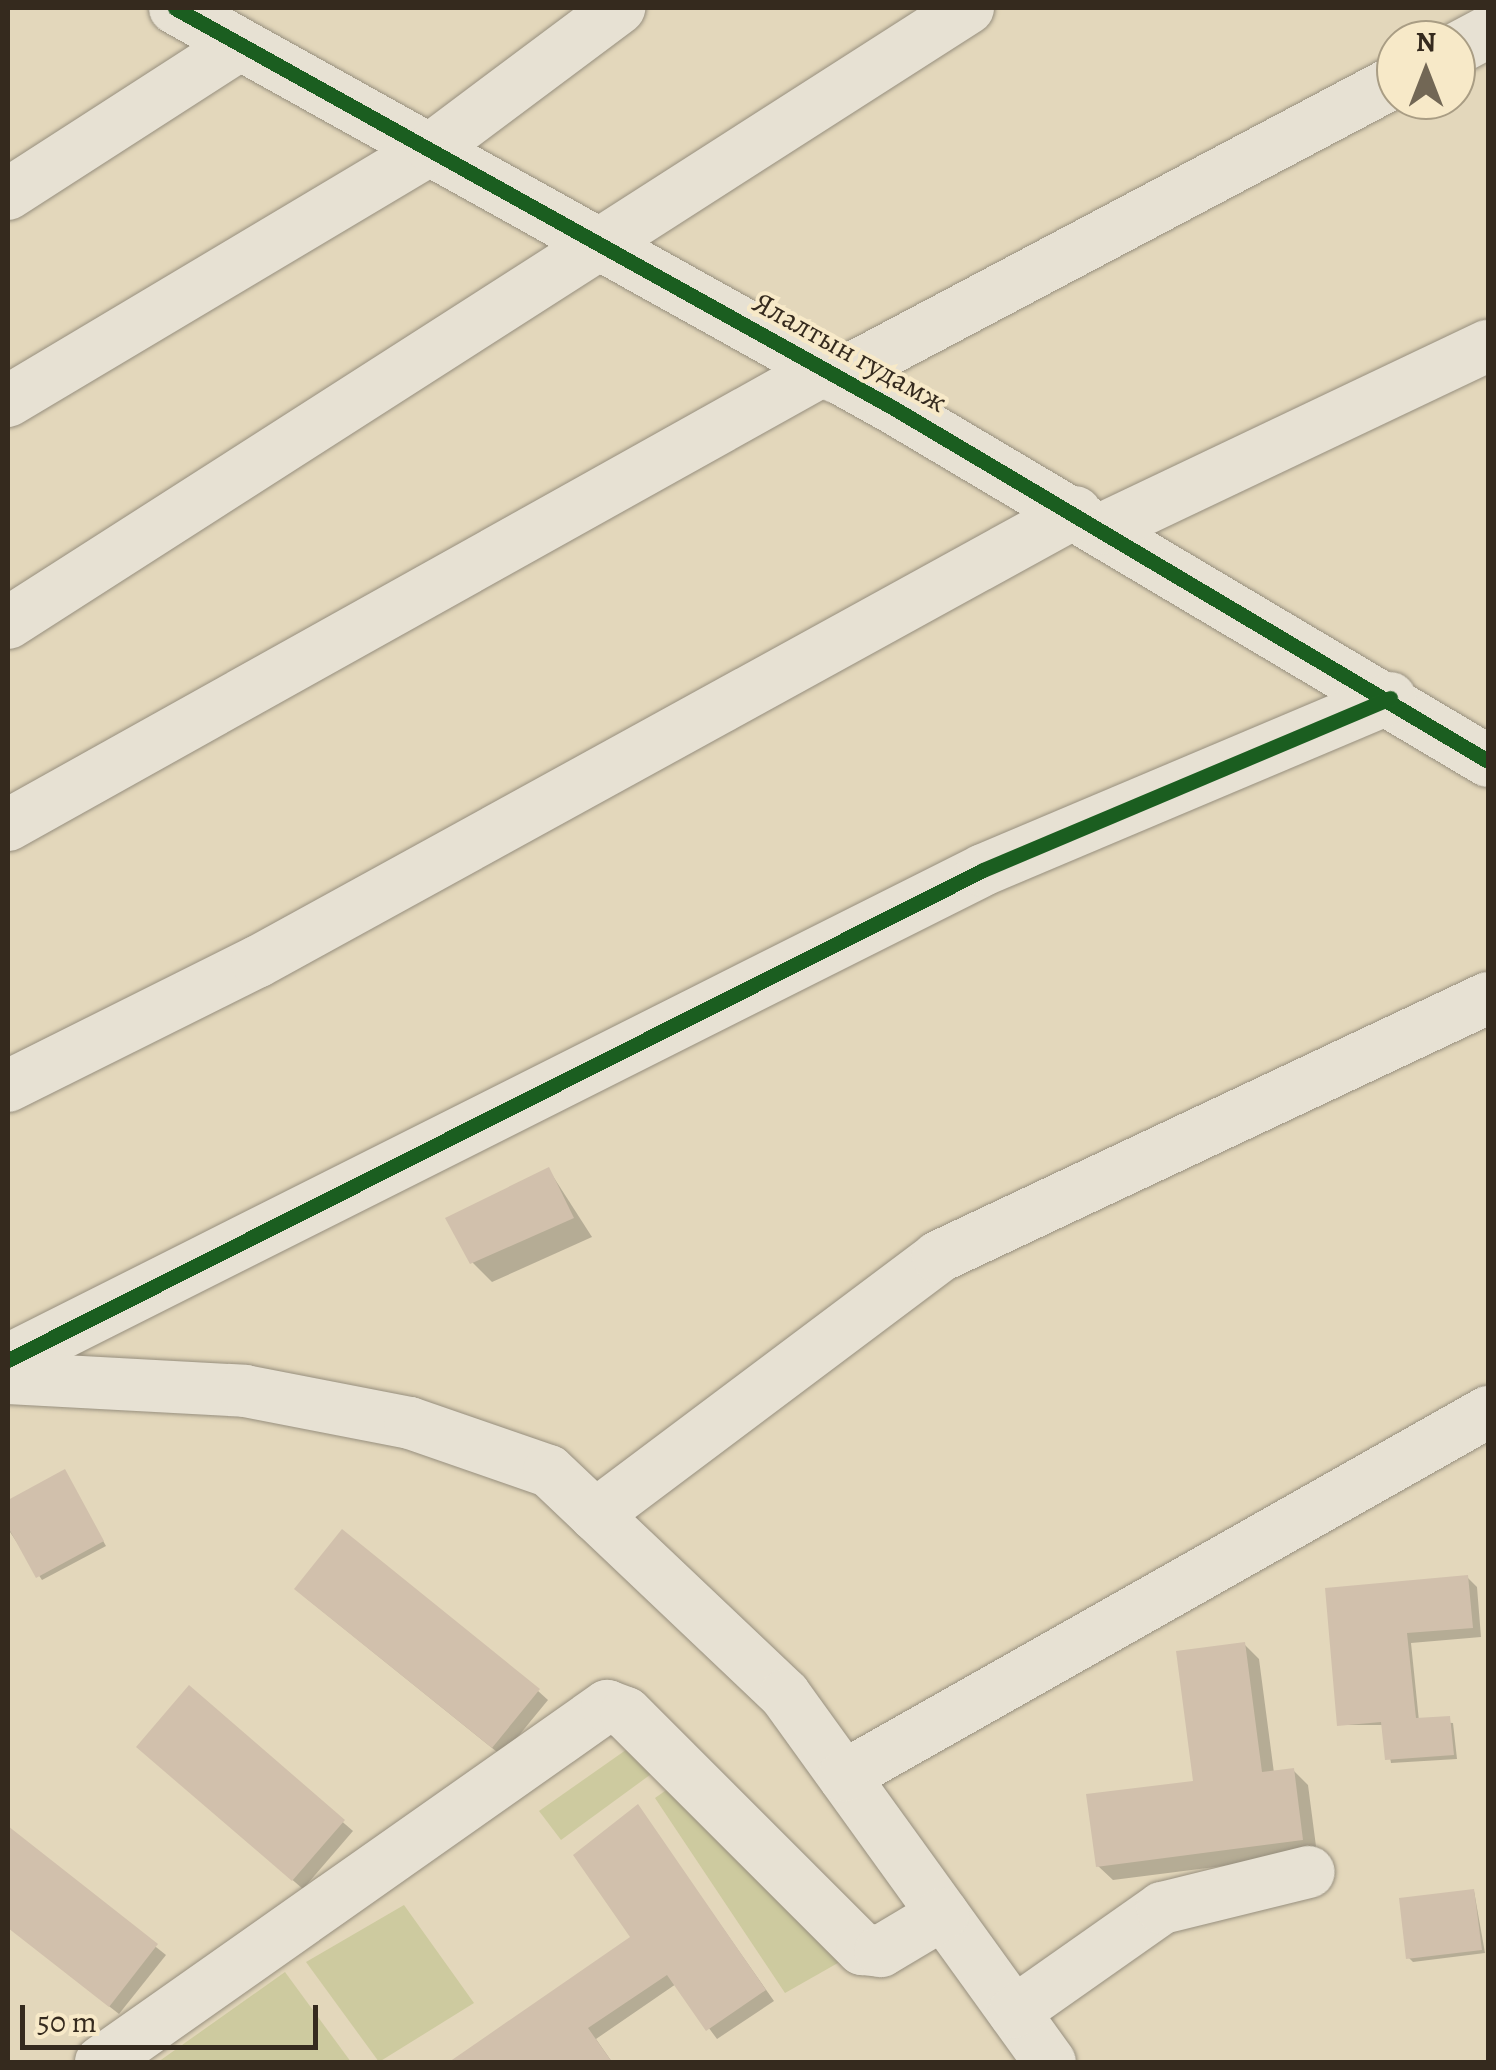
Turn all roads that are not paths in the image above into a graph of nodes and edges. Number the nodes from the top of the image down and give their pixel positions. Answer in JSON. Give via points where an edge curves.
{"nodes":[{"id":1,"x":619,"y":8,"type":"edge"},
{"id":2,"x":968,"y":8,"type":"edge"},
{"id":3,"x":218,"y":23,"type":"edge"},
{"id":4,"x":1376,"y":91,"type":"edge"},
{"id":5,"x":432,"y":148,"type":"junction"},
{"id":6,"x":8,"y":194,"type":"edge"},
{"id":7,"x":601,"y":244,"type":"junction"},
{"id":8,"x":1488,"y":346,"type":"edge"},
{"id":9,"x":829,"y":374,"type":"junction"},
{"id":10,"x":8,"y":401,"type":"edge"},
{"id":11,"x":1090,"y":520,"type":"junction"},
{"id":12,"x":8,"y":622,"type":"edge"},
{"id":13,"x":1390,"y":698,"type":"junction"},
{"id":14,"x":1488,"y":761,"type":"edge"},
{"id":15,"x":8,"y":825,"type":"edge"},
{"id":16,"x":1488,"y":998,"type":"edge"},
{"id":17,"x":8,"y":1086,"type":"edge"},
{"id":18,"x":8,"y":1360,"type":"edge"},
{"id":19,"x":8,"y":1378,"type":"edge"},
{"id":20,"x":1488,"y":1412,"type":"edge"},
{"id":21,"x":595,"y":1514,"type":"junction"},
{"id":22,"x":844,"y":1776,"type":"junction"},
{"id":23,"x":1309,"y":1872,"type":"dead end"},
{"id":24,"x":943,"y":1914,"type":"junction"},
{"id":25,"x":1014,"y":2012,"type":"junction"},
{"id":26,"x":101,"y":2062,"type":"edge"},
{"id":27,"x":1050,"y":2062,"type":"edge"}],
"edges":[{"from":1,"to":5,"type":"street"},
{"from":2,"to":7,"type":"street"},
{"from":3,"to":5,"type":"street","name":"Ялалтын гудамж"},
{"from":3,"to":6,"type":"street"},
{"from":4,"to":9,"type":"street"},
{"from":5,"to":7,"type":"street","name":"Ялалтын гудамж"},
{"from":5,"to":10,"type":"street"},
{"from":7,"to":9,"type":"street","name":"Ялалтын гудамж"},
{"from":7,"to":12,"type":"street"},
{"from":8,"to":11,"type":"street"},
{"from":9,"to":11,"type":"street","name":"Ялалтын гудамж"},
{"from":9,"to":15,"type":"street"},
{"from":11,"to":13,"type":"street","name":"Ялалтын гудамж"},
{"from":11,"to":17,"type":"street","via":[[258,962]]},
{"from":13,"to":14,"type":"street","name":"Ялалтын гудамж"},
{"from":13,"to":18,"type":"street","via":[[983,870]]},
{"from":16,"to":21,"type":"street","via":[[938,1257]]},
{"from":19,"to":21,"type":"street","via":[[246,1391],[410,1424],[549,1471]]},
{"from":20,"to":22,"type":"street"},
{"from":21,"to":22,"type":"street","via":[[785,1695]]},
{"from":22,"to":24,"type":"street"},
{"from":23,"to":25,"type":"street","via":[[1162,1908]]},
{"from":24,"to":25,"type":"street"},
{"from":24,"to":26,"type":"street","via":[[881,1950],[862,1949],[626,1713],[607,1706]]},
{"from":25,"to":27,"type":"street"}]}
